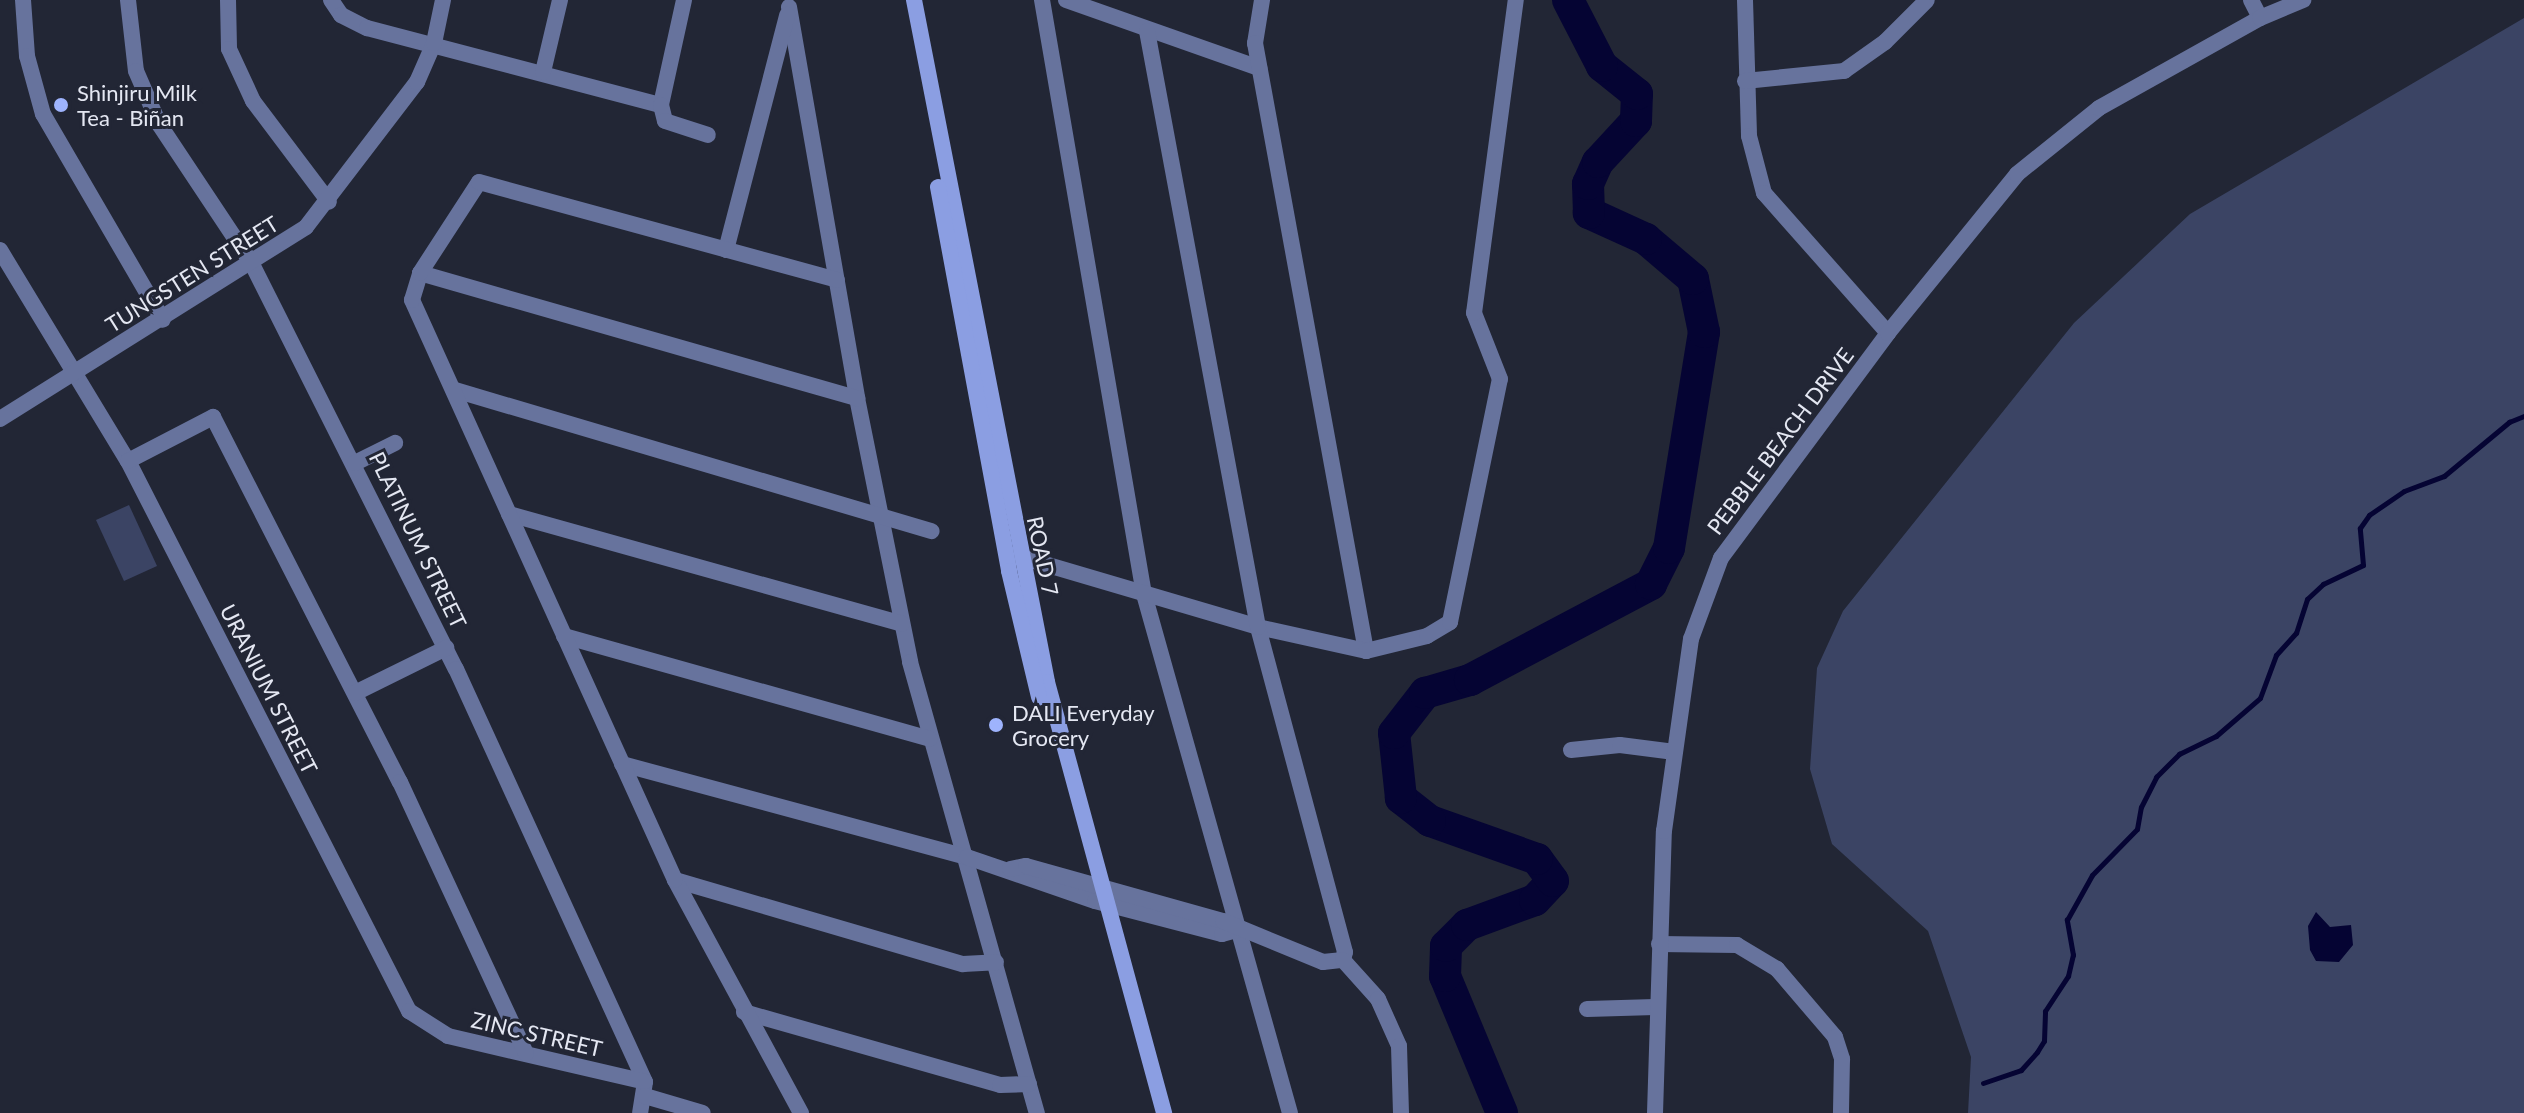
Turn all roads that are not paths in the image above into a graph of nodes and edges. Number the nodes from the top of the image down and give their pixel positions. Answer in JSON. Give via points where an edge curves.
{"nodes":[{"id":1,"x":23,"y":0,"type":"edge"},
{"id":2,"x":128,"y":0,"type":"edge"},
{"id":3,"x":228,"y":0,"type":"edge"},
{"id":4,"x":331,"y":0,"type":"edge"},
{"id":5,"x":443,"y":0,"type":"edge"},
{"id":6,"x":560,"y":0,"type":"edge"},
{"id":7,"x":684,"y":0,"type":"edge"},
{"id":8,"x":904,"y":0,"type":"edge"},
{"id":9,"x":914,"y":0,"type":"edge"},
{"id":10,"x":1042,"y":0,"type":"edge"},
{"id":11,"x":1066,"y":0,"type":"edge"},
{"id":12,"x":1262,"y":0,"type":"edge"},
{"id":13,"x":1516,"y":0,"type":"edge"},
{"id":14,"x":1745,"y":0,"type":"edge"},
{"id":15,"x":1927,"y":0,"type":"edge"},
{"id":16,"x":2251,"y":0,"type":"edge"},
{"id":17,"x":2303,"y":0,"type":"edge"},
{"id":18,"x":790,"y":4,"type":"edge"},
{"id":19,"x":2260,"y":18,"type":"junction"},
{"id":20,"x":1147,"y":31,"type":"junction"},
{"id":21,"x":434,"y":43,"type":"junction"},
{"id":22,"x":1259,"y":68,"type":"junction"},
{"id":23,"x":543,"y":72,"type":"junction"},
{"id":24,"x":1745,"y":81,"type":"junction"},
{"id":25,"x":661,"y":105,"type":"junction"},
{"id":26,"x":708,"y":135,"type":"dead end"},
{"id":27,"x":329,"y":202,"type":"junction"},
{"id":28,"x":0,"y":250,"type":"edge"},
{"id":29,"x":726,"y":250,"type":"junction"},
{"id":30,"x":957,"y":257,"type":"junction"},
{"id":31,"x":252,"y":264,"type":"junction"},
{"id":32,"x":420,"y":273,"type":"junction"},
{"id":33,"x":837,"y":280,"type":"junction"},
{"id":34,"x":163,"y":320,"type":"junction"},
{"id":35,"x":1888,"y":333,"type":"junction"},
{"id":36,"x":75,"y":373,"type":"junction"},
{"id":37,"x":455,"y":390,"type":"junction"},
{"id":38,"x":857,"y":398,"type":"junction"},
{"id":39,"x":0,"y":419,"type":"edge"},
{"id":40,"x":395,"y":443,"type":"dead end"},
{"id":41,"x":128,"y":461,"type":"junction"},
{"id":42,"x":355,"y":463,"type":"junction"},
{"id":43,"x":509,"y":514,"type":"junction"},
{"id":44,"x":882,"y":518,"type":"junction"},
{"id":45,"x":932,"y":531,"type":"dead end"},
{"id":46,"x":1014,"y":555,"type":"junction"},
{"id":47,"x":1144,"y":594,"type":"junction"},
{"id":48,"x":902,"y":624,"type":"junction"},
{"id":49,"x":1258,"y":627,"type":"junction"},
{"id":50,"x":564,"y":636,"type":"junction"},
{"id":51,"x":446,"y":648,"type":"junction"},
{"id":52,"x":1366,"y":651,"type":"junction"},
{"id":53,"x":355,"y":693,"type":"junction"},
{"id":54,"x":930,"y":739,"type":"junction"},
{"id":55,"x":1571,"y":750,"type":"dead end"},
{"id":56,"x":1675,"y":752,"type":"junction"},
{"id":57,"x":622,"y":764,"type":"junction"},
{"id":58,"x":967,"y":857,"type":"junction"},
{"id":59,"x":675,"y":880,"type":"junction"},
{"id":60,"x":1099,"y":895,"type":"junction"},
{"id":61,"x":1237,"y":930,"type":"junction"},
{"id":62,"x":1659,"y":944,"type":"junction"},
{"id":63,"x":1343,"y":960,"type":"junction"},
{"id":64,"x":996,"y":962,"type":"junction"},
{"id":65,"x":1655,"y":1007,"type":"junction"},
{"id":66,"x":1587,"y":1009,"type":"dead end"},
{"id":67,"x":744,"y":1012,"type":"junction"},
{"id":68,"x":422,"y":1023,"type":"joint"},
{"id":69,"x":526,"y":1053,"type":"junction"},
{"id":70,"x":1029,"y":1084,"type":"junction"},
{"id":71,"x":645,"y":1089,"type":"junction"},
{"id":72,"x":640,"y":1113,"type":"edge"},
{"id":73,"x":703,"y":1113,"type":"edge"},
{"id":74,"x":801,"y":1113,"type":"edge"},
{"id":75,"x":1037,"y":1113,"type":"edge"},
{"id":76,"x":1153,"y":1113,"type":"edge"},
{"id":77,"x":1164,"y":1113,"type":"edge"},
{"id":78,"x":1290,"y":1113,"type":"edge"},
{"id":79,"x":1401,"y":1113,"type":"edge"},
{"id":80,"x":1655,"y":1113,"type":"edge"},
{"id":81,"x":1841,"y":1113,"type":"edge"}],
"edges":[{"from":1,"to":34,"type":"street","via":[[27,56],[43,114]]},
{"from":2,"to":31,"type":"street","name":"PLATINUM STREET","via":[[136,71],[159,124]]},
{"from":3,"to":27,"type":"street","via":[[229,49],[246,88]]},
{"from":4,"to":21,"type":"street","via":[[353,22]]},
{"from":5,"to":21,"type":"street","name":"TUNGSTEN STREET"},
{"from":6,"to":23,"type":"street"},
{"from":7,"to":25,"type":"street"},
{"from":8,"to":30,"type":"street","name":"ROAD 7"},
{"from":9,"to":30,"type":"street","name":"ROAD 7"},
{"from":10,"to":47,"type":"street"},
{"from":11,"to":20,"type":"street"},
{"from":12,"to":22,"type":"street","via":[[1256,22]]},
{"from":13,"to":52,"type":"street","via":[[1474,313],[1500,379],[1450,622],[1427,636]]},
{"from":14,"to":24,"type":"street"},
{"from":15,"to":24,"type":"street","via":[[1885,42],[1844,71]]},
{"from":16,"to":19,"type":"street"},
{"from":17,"to":19,"type":"street","name":"PEBBLE BEACH DRIVE"},
{"from":18,"to":29,"type":"street"},
{"from":18,"to":33,"type":"street"},
{"from":19,"to":35,"type":"street","name":"PEBBLE BEACH DRIVE","via":[[2099,108],[2053,140],[2017,174]]},
{"from":20,"to":22,"type":"street"},
{"from":20,"to":49,"type":"street"},
{"from":21,"to":23,"type":"street"},
{"from":21,"to":27,"type":"street","name":"TUNGSTEN STREET","via":[[408,96]]},
{"from":22,"to":52,"type":"street"},
{"from":23,"to":25,"type":"street"},
{"from":24,"to":35,"type":"street","via":[[1754,169],[1764,193]]},
{"from":25,"to":26,"type":"street","via":[[665,121]]},
{"from":27,"to":31,"type":"street","name":"TUNGSTEN STREET","via":[[286,243]]},
{"from":28,"to":36,"type":"street","name":"URANIUM STREET"},
{"from":29,"to":32,"type":"street","via":[[479,182]]},
{"from":29,"to":33,"type":"street"},
{"from":30,"to":46,"type":"street","name":"ROAD 7"},
{"from":31,"to":34,"type":"street","name":"TUNGSTEN STREET"},
{"from":31,"to":42,"type":"street","name":"PLATINUM STREET"},
{"from":32,"to":37,"type":"street","via":[[412,300]]},
{"from":32,"to":38,"type":"street"},
{"from":33,"to":38,"type":"street"},
{"from":34,"to":36,"type":"street","name":"TUNGSTEN STREET"},
{"from":35,"to":56,"type":"street","name":"PEBBLE BEACH DRIVE","via":[[1721,558],[1691,639]]},
{"from":36,"to":39,"type":"street","name":"TUNGSTEN STREET"},
{"from":36,"to":41,"type":"street","name":"URANIUM STREET"},
{"from":37,"to":43,"type":"street"},
{"from":37,"to":44,"type":"street"},
{"from":38,"to":44,"type":"street"},
{"from":40,"to":42,"type":"street"},
{"from":41,"to":53,"type":"street","via":[[213,417]]},
{"from":41,"to":68,"type":"street","name":"URANIUM STREET","via":[[399,998]]},
{"from":42,"to":51,"type":"street","name":"PLATINUM STREET"},
{"from":43,"to":48,"type":"street"},
{"from":43,"to":50,"type":"street"},
{"from":44,"to":45,"type":"street"},
{"from":44,"to":48,"type":"street"},
{"from":46,"to":47,"type":"street"},
{"from":46,"to":60,"type":"street","name":"ROAD 7"},
{"from":47,"to":49,"type":"street"},
{"from":47,"to":61,"type":"street"},
{"from":48,"to":54,"type":"street"},
{"from":49,"to":52,"type":"street"},
{"from":49,"to":63,"type":"street","via":[[1345,940]]},
{"from":50,"to":54,"type":"street"},
{"from":50,"to":57,"type":"street"},
{"from":51,"to":53,"type":"street"},
{"from":51,"to":71,"type":"street","name":"PLATINUM STREET"},
{"from":53,"to":69,"type":"street"},
{"from":54,"to":58,"type":"street"},
{"from":55,"to":56,"type":"street","via":[[1620,745]]},
{"from":56,"to":62,"type":"street","name":"PEBBLE BEACH DRIVE"},
{"from":57,"to":58,"type":"street"},
{"from":57,"to":59,"type":"street"},
{"from":58,"to":60,"type":"street","via":[[1010,869],[1026,866]]},
{"from":58,"to":64,"type":"street"},
{"from":59,"to":64,"type":"street","via":[[963,964]]},
{"from":59,"to":67,"type":"street"},
{"from":60,"to":61,"type":"street","via":[[1223,921]]},
{"from":60,"to":76,"type":"street","name":"ROAD 7"},
{"from":60,"to":77,"type":"street","name":"ROAD 7"},
{"from":61,"to":63,"type":"street","via":[[1323,962]]},
{"from":61,"to":78,"type":"street"},
{"from":62,"to":65,"type":"street","name":"PEBBLE BEACH DRIVE"},
{"from":62,"to":81,"type":"street","via":[[1737,945],[1777,969],[1835,1037],[1842,1059]]},
{"from":63,"to":79,"type":"street","via":[[1378,999],[1399,1046]]},
{"from":64,"to":70,"type":"street"},
{"from":65,"to":66,"type":"street"},
{"from":65,"to":80,"type":"street","name":"PEBBLE BEACH DRIVE"},
{"from":67,"to":70,"type":"street","via":[[1000,1085]]},
{"from":67,"to":74,"type":"street"},
{"from":68,"to":69,"type":"street","name":"ZINC STREET","via":[[448,1036]]},
{"from":69,"to":71,"type":"street","name":"ZINC STREET"},
{"from":70,"to":75,"type":"street"},
{"from":71,"to":72,"type":"street"},
{"from":71,"to":73,"type":"street","name":"ZINC STREET"}]}
